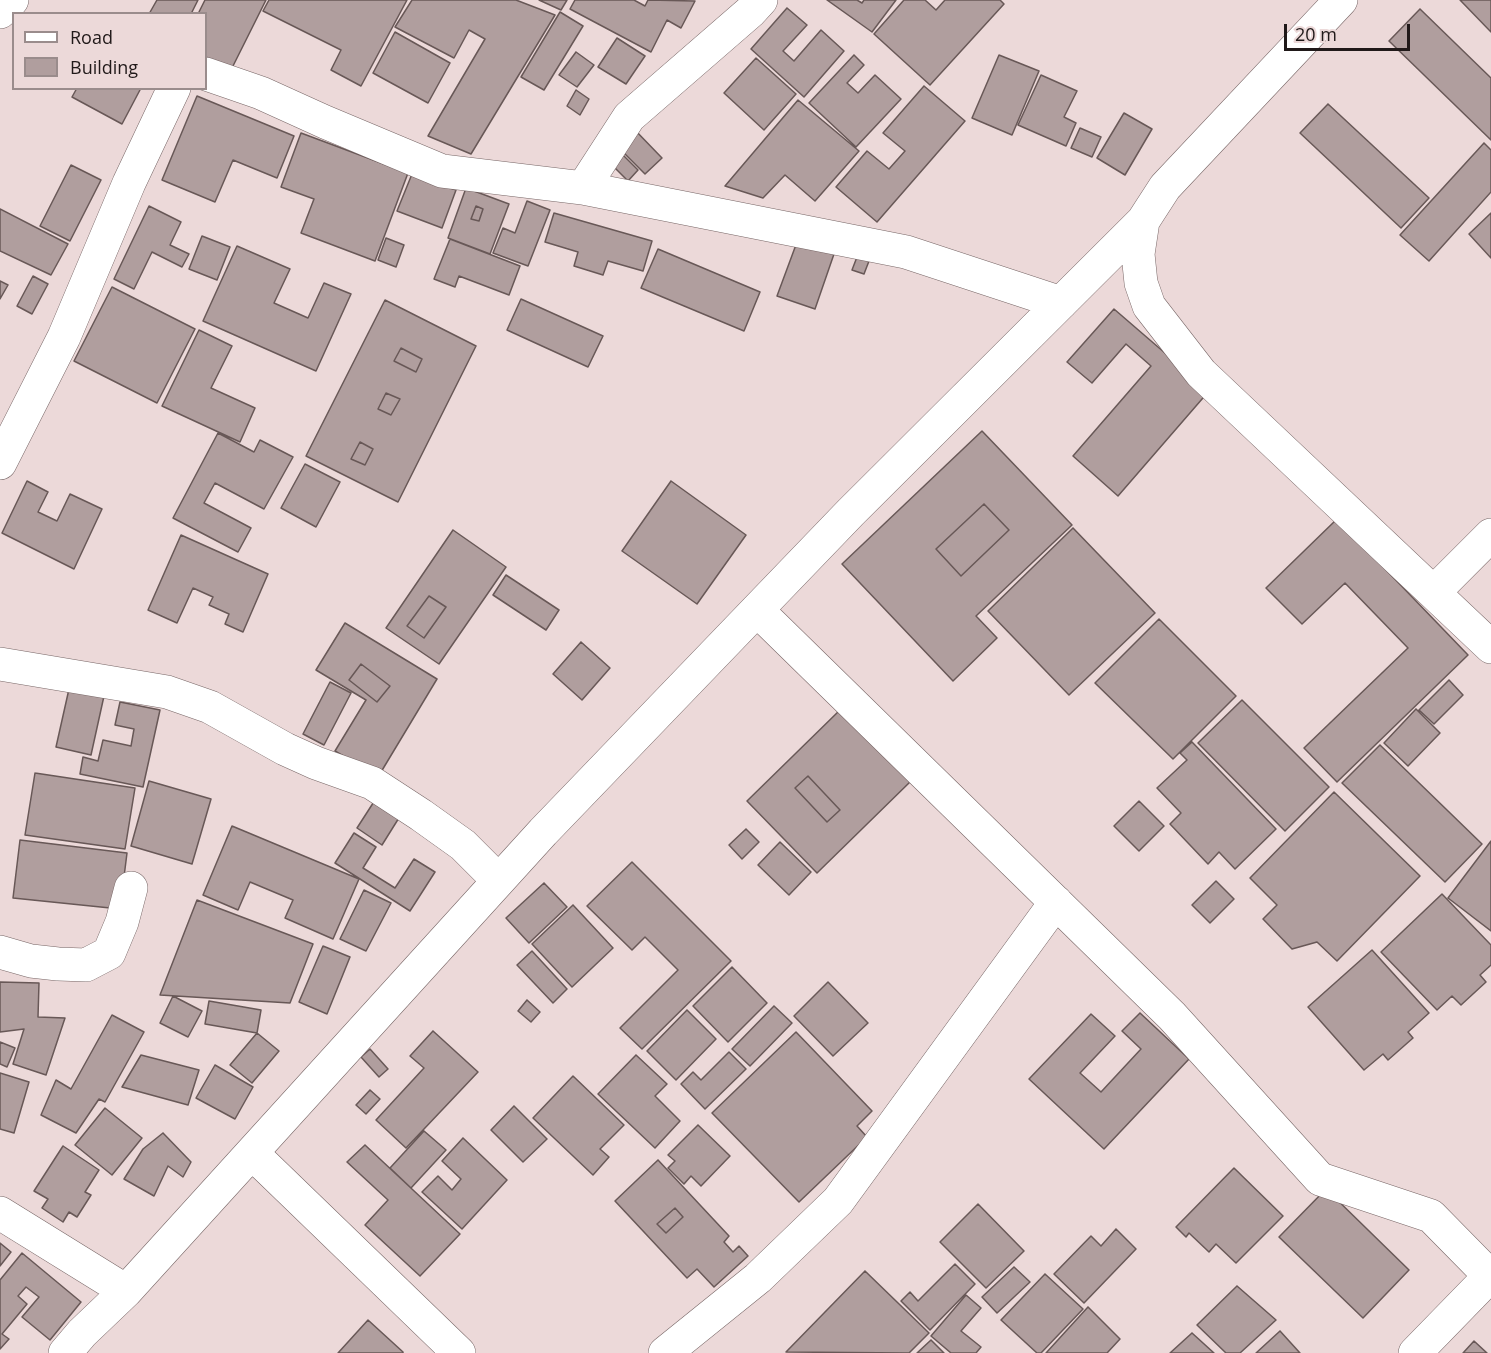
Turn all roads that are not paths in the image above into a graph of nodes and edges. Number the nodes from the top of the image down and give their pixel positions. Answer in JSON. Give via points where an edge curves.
{"nodes":[{"id":1,"x":12,"y":0,"type":"edge"},
{"id":2,"x":761,"y":0,"type":"edge"},
{"id":3,"x":1341,"y":0,"type":"edge"},
{"id":4,"x":0,"y":12,"type":"edge"},
{"id":5,"x":207,"y":74,"type":"edge"},
{"id":6,"x":173,"y":90,"type":"edge"},
{"id":7,"x":583,"y":188,"type":"junction"},
{"id":8,"x":1143,"y":221,"type":"junction"},
{"id":9,"x":1061,"y":303,"type":"junction"},
{"id":10,"x":0,"y":464,"type":"edge"},
{"id":11,"x":1491,"y":535,"type":"edge"},
{"id":12,"x":1434,"y":592,"type":"junction"},
{"id":13,"x":756,"y":610,"type":"junction"},
{"id":14,"x":1491,"y":647,"type":"edge"},
{"id":15,"x":0,"y":663,"type":"edge"},
{"id":16,"x":498,"y":880,"type":"junction"},
{"id":17,"x":131,"y":888,"type":"dead end"},
{"id":18,"x":1056,"y":902,"type":"junction"},
{"id":19,"x":0,"y":952,"type":"edge"},
{"id":20,"x":252,"y":1153,"type":"junction"},
{"id":21,"x":0,"y":1214,"type":"edge"},
{"id":22,"x":1491,"y":1276,"type":"edge"},
{"id":23,"x":126,"y":1291,"type":"junction"},
{"id":24,"x":66,"y":1353,"type":"edge"},
{"id":25,"x":459,"y":1353,"type":"edge"},
{"id":26,"x":665,"y":1353,"type":"edge"},
{"id":27,"x":1415,"y":1353,"type":"edge"}],
"edges":[{"from":1,"to":4,"type":"street"},
{"from":2,"to":7,"type":"street","via":[[629,117]]},
{"from":3,"to":8,"type":"street","via":[[1165,187]]},
{"from":5,"to":7,"type":"street","via":[[261,93],[442,171]]},
{"from":6,"to":10,"type":"street","via":[[64,337]]},
{"from":7,"to":9,"type":"street","via":[[906,252]]},
{"from":8,"to":9,"type":"street"},
{"from":8,"to":12,"type":"street","via":[[1138,254],[1141,283],[1149,306],[1201,373]]},
{"from":9,"to":13,"type":"street"},
{"from":11,"to":12,"type":"street"},
{"from":12,"to":14,"type":"street"},
{"from":13,"to":16,"type":"street"},
{"from":13,"to":18,"type":"street"},
{"from":15,"to":16,"type":"street","via":[[167,692],[210,707],[296,754],[372,783],[463,845]]},
{"from":16,"to":20,"type":"street"},
{"from":17,"to":19,"type":"street","via":[[109,953],[86,965],[31,961]]},
{"from":18,"to":22,"type":"street","via":[[1173,1016],[1320,1179],[1431,1216]]},
{"from":18,"to":26,"type":"street","via":[[838,1200],[758,1278]]},
{"from":20,"to":23,"type":"street"},
{"from":20,"to":25,"type":"street"},
{"from":21,"to":23,"type":"street"},
{"from":22,"to":27,"type":"street"},
{"from":23,"to":24,"type":"street"}]}
